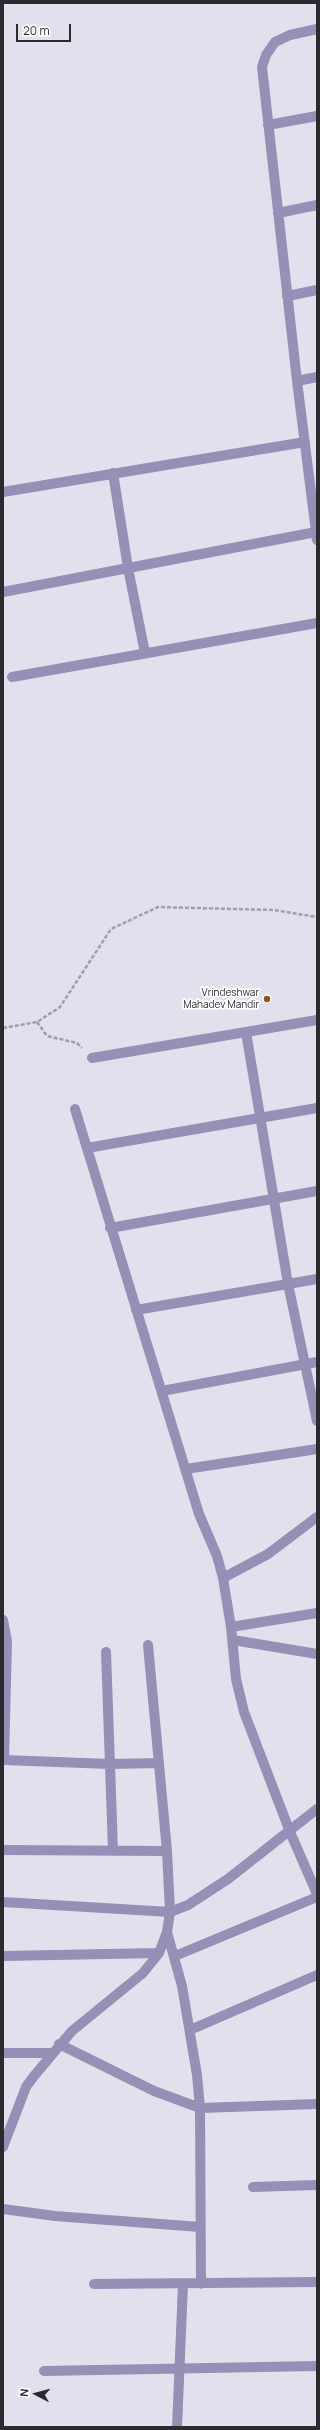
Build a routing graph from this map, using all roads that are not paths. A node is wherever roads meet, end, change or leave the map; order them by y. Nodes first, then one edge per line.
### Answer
1 (317, 29) edge
2 (317, 116) edge
3 (268, 125) junction
4 (317, 205) edge
5 (278, 213) junction
6 (317, 290) edge
7 (287, 296) junction
8 (317, 377) edge
9 (297, 381) junction
10 (305, 442) junction
11 (312, 467) edge
12 (113, 473) junction
13 (3, 492) edge
14 (316, 536) edge
15 (128, 568) junction
16 (3, 592) edge
17 (317, 623) edge
18 (145, 654) junction
19 (12, 677) dead end
20 (317, 1020) edge
21 (246, 1032) junction
22 (92, 1058) road end
23 (317, 1108) edge
24 (75, 1109) dead end
25 (261, 1118) junction
26 (86, 1148) junction
27 (317, 1191) edge
28 (273, 1199) junction
29 (110, 1228) junction
30 (317, 1279) edge
31 (288, 1284) junction
32 (136, 1310) junction
33 (317, 1362) edge
34 (305, 1364) junction
35 (162, 1391) junction
36 (317, 1420) edge
37 (317, 1450) edge
38 (186, 1470) junction
39 (317, 1517) edge
40 (223, 1578) junction
41 (317, 1613) edge
42 (3, 1620) edge
43 (231, 1627) junction
44 (233, 1640) junction
45 (148, 1645) dead end
46 (106, 1652) dead end
47 (317, 1654) edge
48 (3, 1760) edge
49 (159, 1763) junction
50 (110, 1764) junction
51 (317, 1809) edge
52 (290, 1832) junction
53 (3, 1850) edge
54 (113, 1851) junction
55 (167, 1851) junction
56 (317, 1894) edge
57 (317, 1897) edge
58 (3, 1902) edge
59 (170, 1912) junction
60 (167, 1932) junction
61 (158, 1953) junction
62 (3, 1956) edge
63 (176, 1956) junction
64 (317, 1974) edge
65 (190, 2030) junction
66 (59, 2044) junction
67 (3, 2053) edge
68 (51, 2053) junction
69 (317, 2104) edge
70 (200, 2108) junction
71 (3, 2147) edge
72 (317, 2185) edge
73 (253, 2187) dead end
74 (3, 2209) edge
75 (200, 2227) junction
76 (317, 2282) edge
77 (94, 2284) dead end
78 (201, 2284) junction
79 (183, 2285) junction
80 (317, 2366) edge
81 (178, 2369) junction
82 (44, 2371) dead end
83 (177, 2427) edge

1 - 3 street
2 - 3 street
3 - 5 street
4 - 5 street
5 - 7 street
6 - 7 street
7 - 9 street
8 - 9 street
9 - 10 street
10 - 11 street
10 - 12 street
11 - 14 street
12 - 13 street
12 - 15 street
14 - 15 street
15 - 16 street
15 - 18 street
17 - 18 street
18 - 19 street
20 - 21 street
21 - 22 street
21 - 25 street
23 - 25 street
24 - 26 street
25 - 26 street
25 - 28 street
26 - 29 street
27 - 28 street
28 - 29 street
28 - 31 street
29 - 32 street
30 - 31 street
31 - 32 street
31 - 34 street
32 - 35 street
33 - 34 street
34 - 35 street
34 - 36 street
35 - 38 street
37 - 38 street
38 - 40 street
39 - 40 street
40 - 43 street
41 - 43 street
42 - 48 street
43 - 44 street
44 - 47 street
44 - 52 street
45 - 49 street
46 - 50 street
48 - 50 street
49 - 50 street
49 - 55 street
50 - 54 street
51 - 52 street
52 - 56 street
52 - 59 street
53 - 54 street
54 - 55 street
55 - 59 street
57 - 63 street
58 - 59 street
59 - 60 street
60 - 61 street
60 - 63 street
61 - 62 street
61 - 66 street
63 - 65 street
64 - 65 street
65 - 70 street
66 - 68 street
66 - 70 street
67 - 68 street
68 - 71 street
69 - 70 street
70 - 75 street
72 - 73 street
74 - 75 street
75 - 78 street
76 - 78 street
77 - 79 street
78 - 79 street
79 - 81 street
80 - 81 street
81 - 82 street
81 - 83 street

